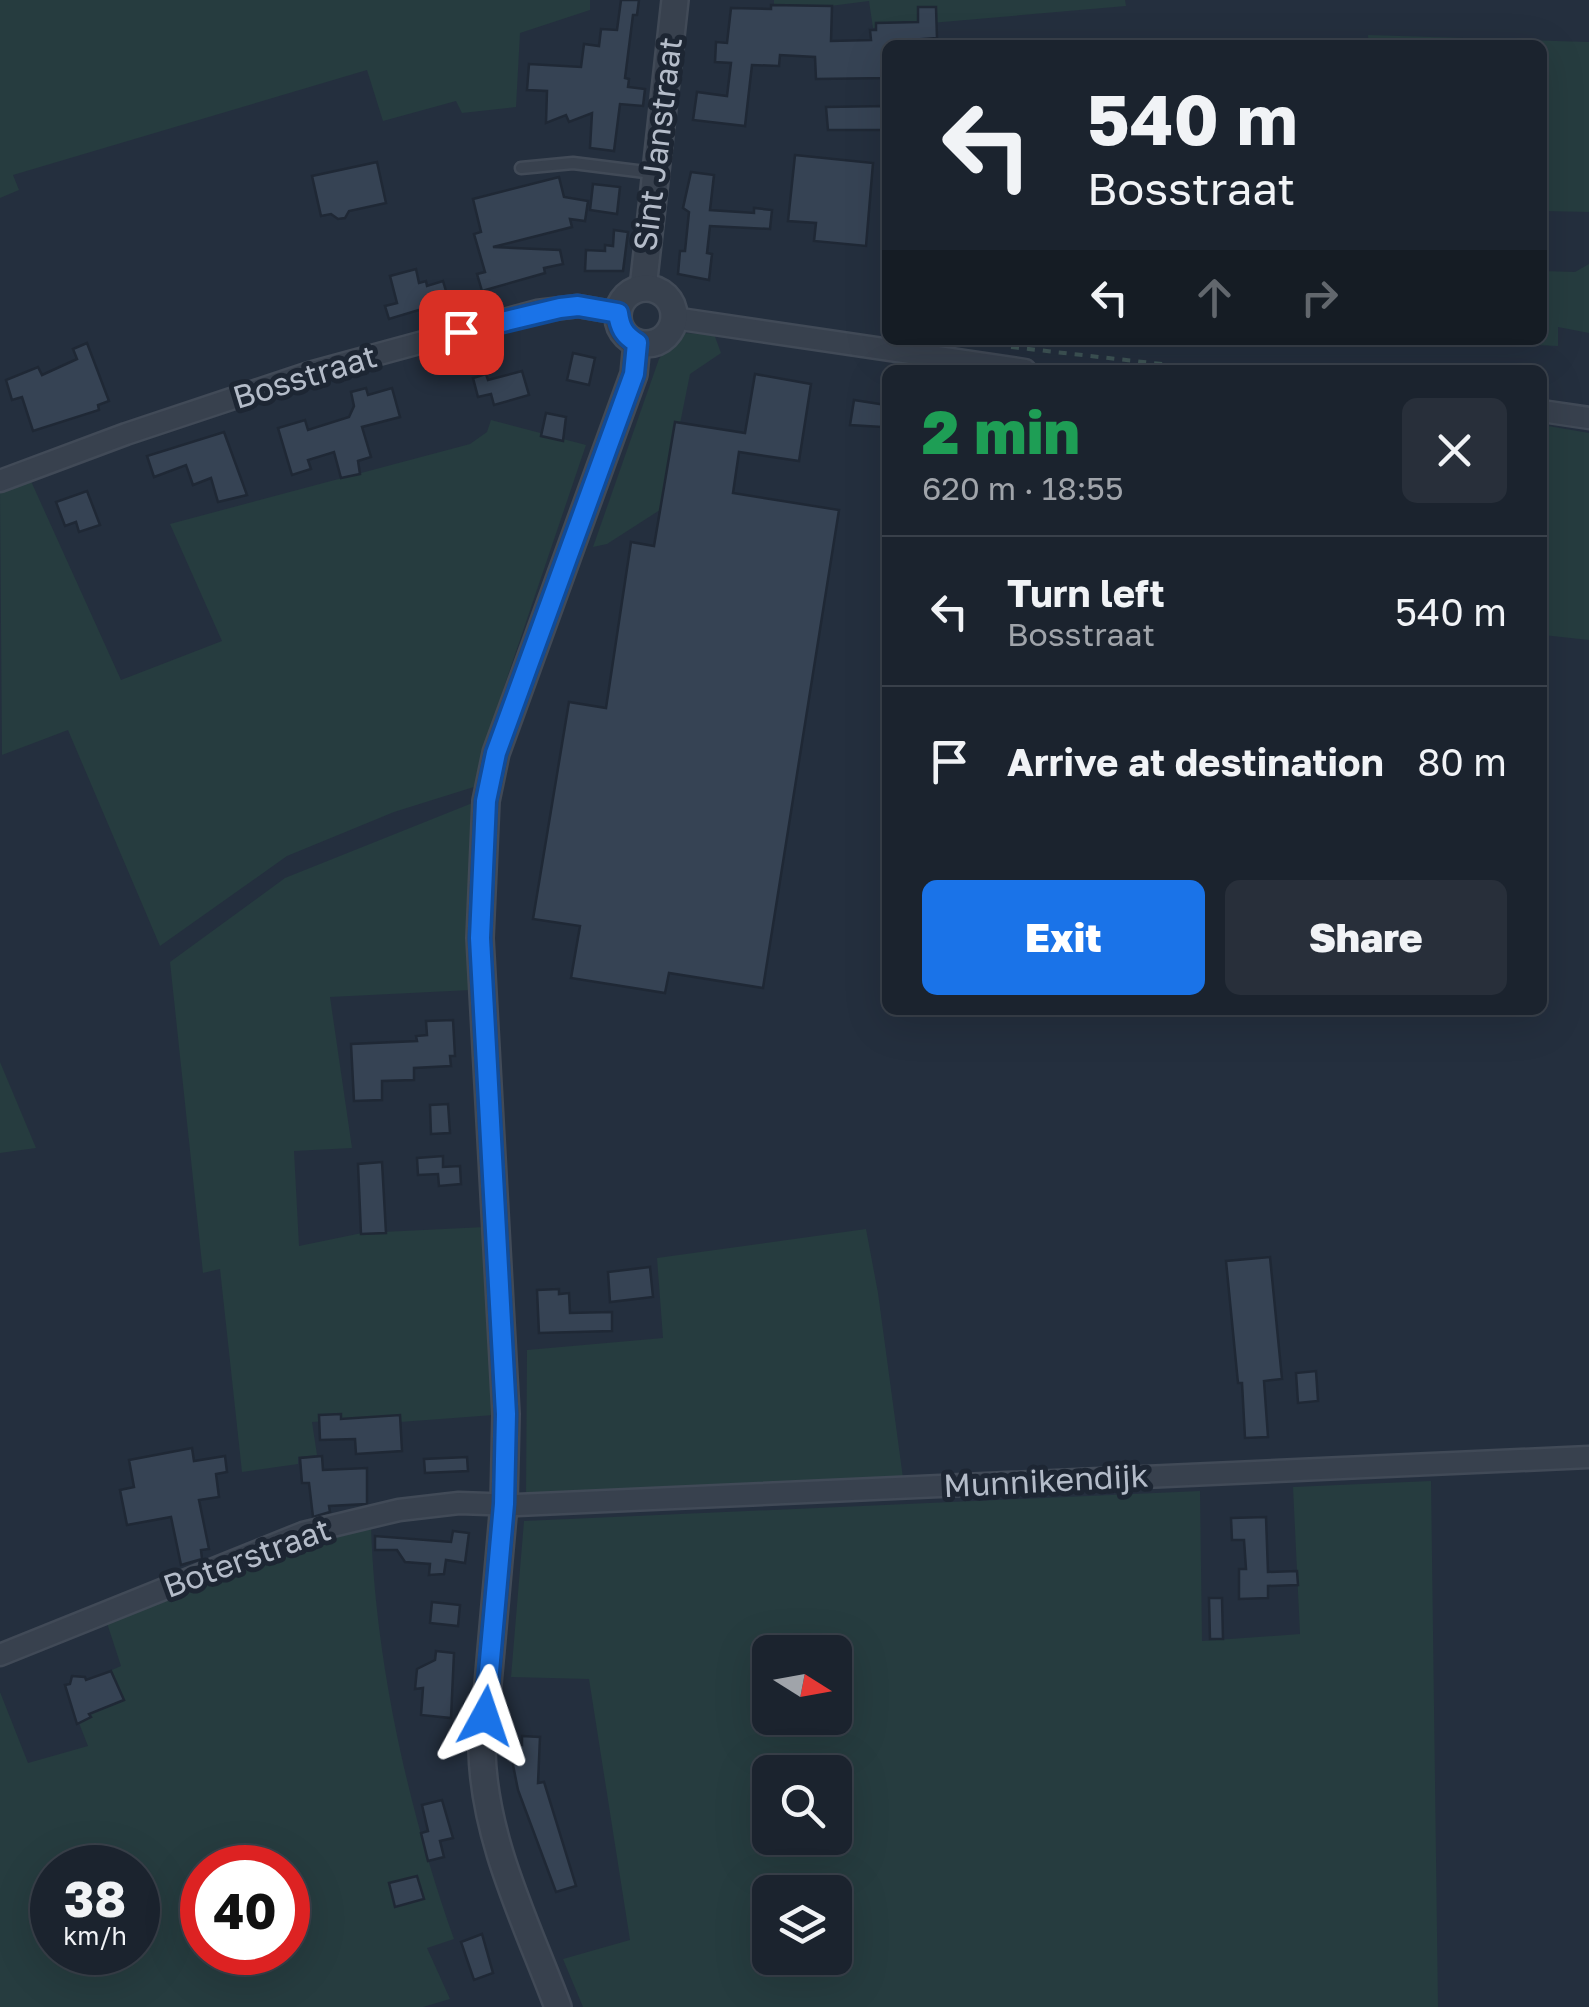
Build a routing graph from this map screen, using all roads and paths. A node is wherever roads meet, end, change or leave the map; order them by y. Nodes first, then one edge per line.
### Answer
1 (675, 0) edge
2 (521, 168) dead end
3 (654, 174) junction
4 (642, 288) junction
5 (618, 313) junction
6 (674, 318) junction
7 (637, 343) junction
8 (1003, 346) dead end
9 (990, 365) edge
10 (1170, 365) edge
11 (1547, 411) edge
12 (1589, 418) edge
13 (0, 482) edge
14 (1589, 1456) edge
15 (504, 1504) junction
16 (0, 1655) edge
17 (558, 2007) edge

1 - 3 street, Sint Janstraat
2 - 3 lane
3 - 4 street, Sint Janstraat
4 - 5 street
4 - 6 street
5 - 7 street
5 - 13 street, Bosstraat
6 - 7 street
6 - 9 street
7 - 15 street
8 - 10 path
11 - 12 street
14 - 15 street, Munnikendijk
15 - 16 street, Boterstraat
15 - 17 street

